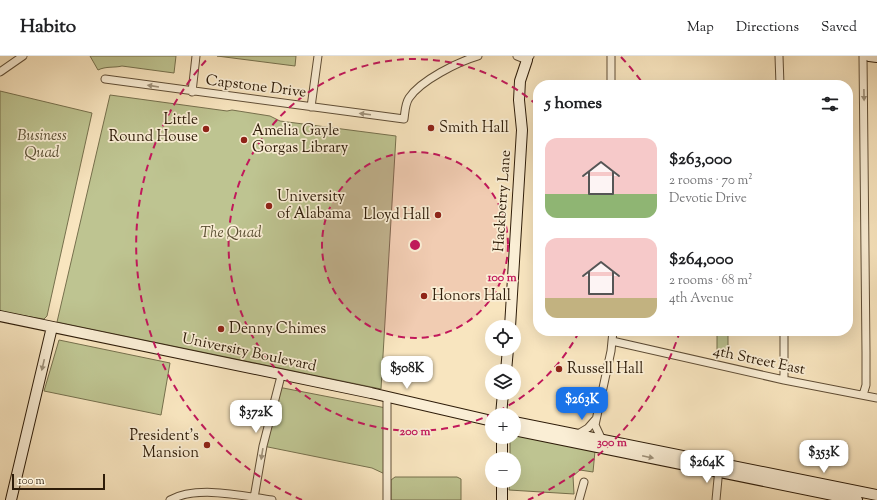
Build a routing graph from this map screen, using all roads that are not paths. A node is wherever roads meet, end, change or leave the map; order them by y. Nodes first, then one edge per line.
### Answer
1 (23, 56) edge
2 (196, 56) edge
3 (318, 56) edge
4 (478, 56) edge
5 (517, 56) edge
6 (611, 56) edge
7 (779, 56) edge
8 (863, 56) edge
9 (869, 56) edge
10 (877, 57) edge
11 (528, 58) edge
12 (0, 72) edge
13 (105, 79) dead end
14 (611, 80) edge
15 (780, 80) edge
16 (192, 92) junction
17 (311, 107) junction
18 (0, 316) edge
19 (510, 320) edge
20 (52, 327) junction
21 (612, 336) edge
22 (784, 336) edge
23 (612, 341) junction
24 (281, 376) junction
25 (784, 380) junction
26 (863, 395) junction
27 (387, 397) junction
28 (877, 398) edge
29 (596, 418) junction
30 (485, 419) edge
31 (521, 423) edge
32 (521, 431) edge
33 (578, 434) junction
34 (602, 440) junction
35 (719, 468) junction
36 (584, 482) dead end
37 (502, 488) edge
38 (877, 496) edge
39 (254, 498) junction
40 (11, 500) edge
41 (170, 500) edge
42 (272, 500) edge
43 (387, 500) edge
44 (502, 500) edge
45 (579, 500) edge
46 (716, 500) edge
47 (857, 500) edge

1 - 12 street
2 - 16 street
3 - 17 street
4 -> 17 street, Capstone Drive
5 - 11 street
6 - 14 street
7 - 15 street
8 -> 26 street
9 - 10 main road
11 - 19 main road, Hackberry Lane
16 -> 13 street, Capstone Drive
16 - 17 street, Capstone Drive
18 - 20 main road, University Boulevard
20 - 24 main road, University Boulevard
20 -> 40 main road
21 - 23 street
22 - 25 street
23 - 25 street, 4th Street East
23 - 29 street
24 - 27 main road, University Boulevard
24 -> 39 street
25 - 26 street, 4th Street East
26 - 28 street, 4th Street East
27 - 30 main road, University Boulevard
27 - 43 street
29 - 33 street
29 - 34 street
31 - 33 main road
32 -> 35 main road
33 - 34 main road
34 - 35 main road
35 - 38 main road
35 - 46 street
35 - 47 main road
36 - 45 street
37 - 44 main road
39 - 41 street
39 - 42 street

